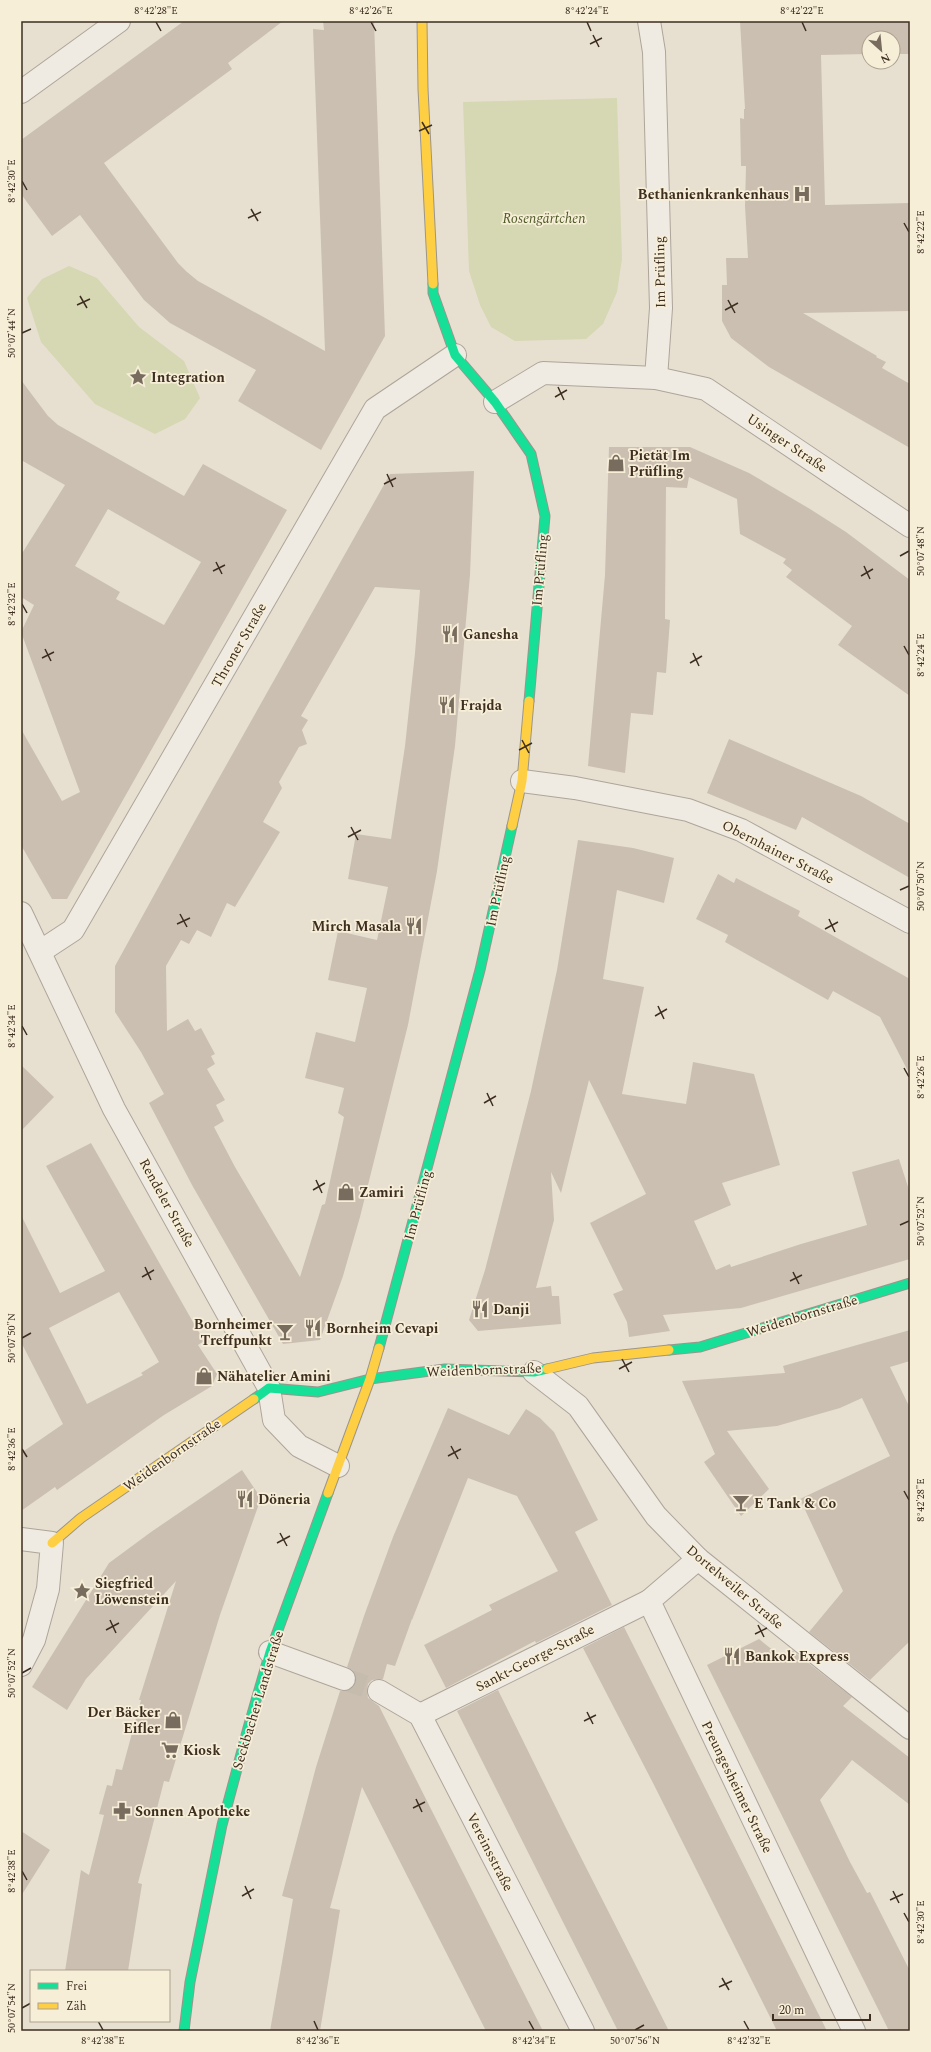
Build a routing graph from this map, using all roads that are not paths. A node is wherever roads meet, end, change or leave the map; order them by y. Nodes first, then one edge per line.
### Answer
1 (119, 21) edge
2 (422, 21) edge
3 (648, 21) edge
4 (21, 92) edge
5 (455, 355) junction
6 (656, 378) junction
7 (495, 402) junction
8 (910, 526) edge
9 (522, 781) junction
10 (21, 912) edge
11 (910, 922) edge
12 (41, 951) junction
13 (910, 1284) edge
14 (534, 1372) junction
15 (370, 1379) junction
16 (269, 1388) junction
17 (338, 1466) junction
18 (21, 1539) edge
19 (52, 1543) junction
20 (698, 1559) junction
21 (648, 1601) junction
22 (270, 1652) junction
23 (21, 1665) edge
24 (344, 1679) tunnel mouth
25 (379, 1691) tunnel mouth
26 (420, 1715) junction
27 (910, 1728) edge
28 (184, 2031) edge
29 (583, 2031) edge
30 (854, 2031) edge

1 - 4 street
2 - 5 main road, Im Prüfling
3 - 6 street, Im Prüfling
5 - 7 main road, Im Prüfling
5 - 12 street, Throner Straße
6 - 7 street
6 - 8 street, Usinger Straße
7 - 9 main road, Im Prüfling
9 - 11 street, Obernhainer Straße
9 - 15 main road, Im Prüfling
10 - 12 street, Rendeler Straße
12 - 16 street, Rendeler Straße
13 - 14 main road, Weidenbornstraße
14 - 15 main road, Weidenbornstraße
14 - 20 street, Dortelweiler Straße
15 - 16 main road, Weidenbornstraße
15 - 17 main road, Seckbacher Landstraße
16 - 17 street, Rendeler Straße
16 - 19 main road, Weidenbornstraße
17 - 22 main road, Seckbacher Landstraße
18 - 19 street
19 - 23 street
20 - 21 street
20 - 27 street, Dortelweiler Straße
21 - 26 street, Sankt-George-Straße
21 - 30 street, Preungesheimer Straße
22 - 24 street
22 - 28 main road, Seckbacher Landstraße
25 - 26 street
26 - 29 street, Vereinsstraße

